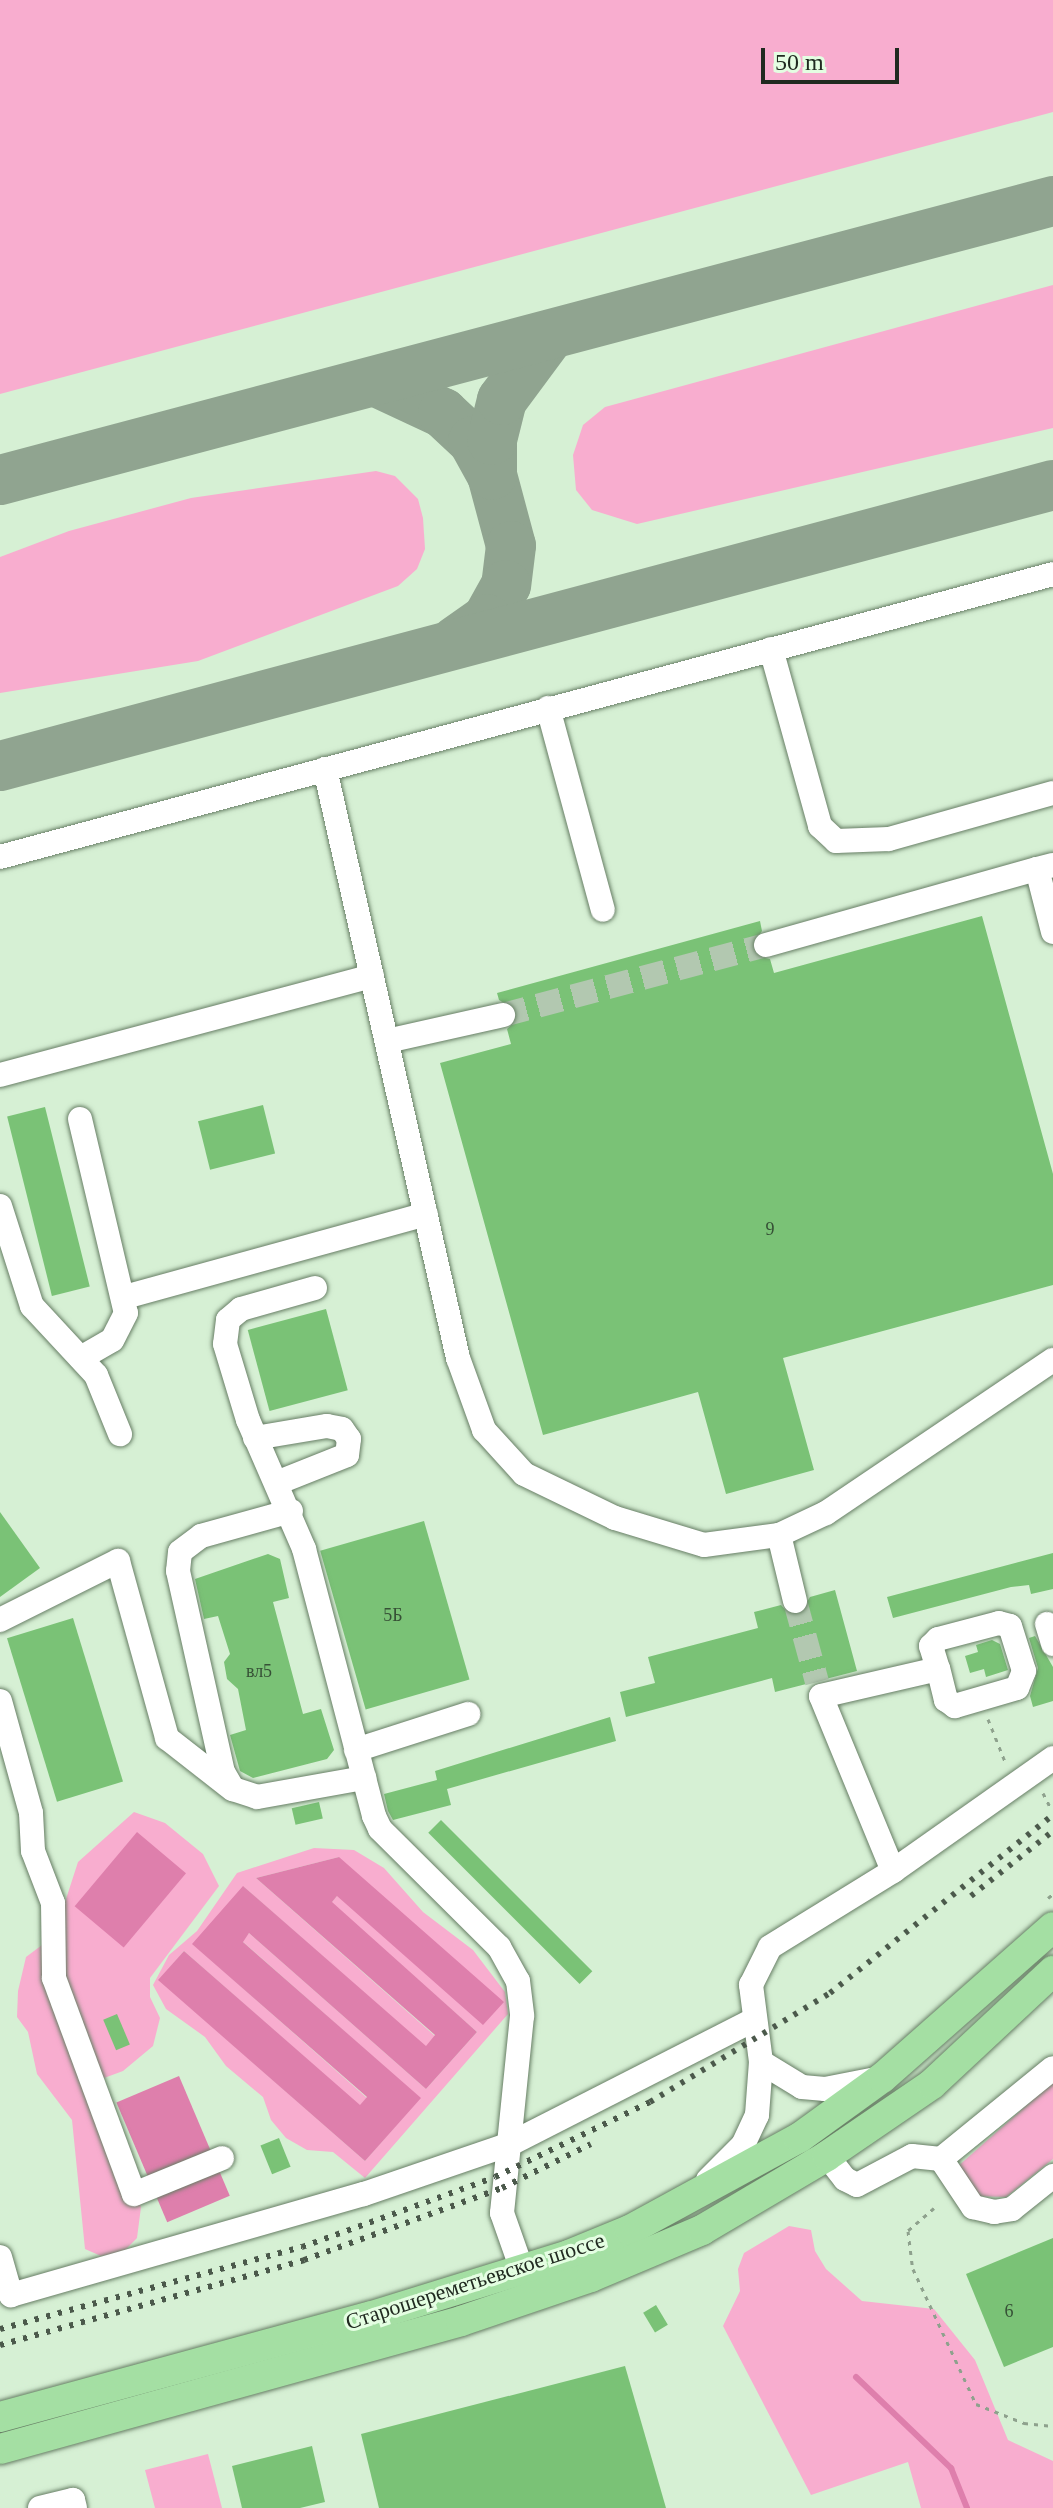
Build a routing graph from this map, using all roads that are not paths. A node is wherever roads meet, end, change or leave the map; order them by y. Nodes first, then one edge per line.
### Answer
1 (1053, 574) edge
2 (771, 649) junction
3 (548, 708) junction
4 (325, 769) junction
5 (1053, 793) edge
6 (0, 857) edge
7 (1045, 867) edge
8 (603, 910) dead end
9 (1053, 932) edge
10 (766, 945) tunnel mouth
11 (372, 976) junction
12 (503, 1015) tunnel mouth
13 (387, 1041) junction
14 (0, 1075) edge
15 (80, 1119) dead end
16 (0, 1206) edge
17 (426, 1214) junction
18 (315, 1288) dead end
19 (125, 1297) junction
20 (81, 1358) junction
21 (1053, 1360) edge
22 (120, 1434) dead end
23 (255, 1438) junction
24 (279, 1482) junction
25 (291, 1511) junction
26 (779, 1535) junction
27 (795, 1601) tunnel mouth
28 (0, 1620) edge
29 (938, 1669) junction
30 (0, 1701) edge
31 (468, 1714) dead end
32 (356, 1750) junction
33 (1053, 1758) edge
34 (364, 1778) junction
35 (233, 1789) junction
36 (893, 1871) junction
37 (1053, 1927) edge
38 (1053, 1971) edge
39 (753, 2020) junction
40 (761, 2062) junction
41 (1053, 2068) edge
42 (882, 2078) junction
43 (510, 2144) junction
44 (827, 2156) junction
45 (222, 2158) dead end
46 (941, 2159) junction
47 (1053, 2176) edge
48 (686, 2201) junction
49 (0, 2257) edge
50 (521, 2267) junction
51 (6, 2292) edge
52 (0, 2417) edge
53 (0, 2449) edge
54 (40, 2508) edge
55 (75, 2508) edge

1 - 2 lane
2 - 3 lane
2 - 5 lane
3 - 4 lane
3 - 8 lane
4 - 6 lane
4 - 11 lane
7 - 9 lane
7 - 10 lane
11 - 13 lane
11 - 14 lane
12 - 13 lane
13 - 17 lane
15 - 19 lane
16 - 20 lane
17 - 19 lane
17 - 26 lane
18 - 23 lane
19 - 20 lane
20 - 22 lane
21 - 26 lane
23 - 24 lane
23 - 24 lane
24 - 25 lane
25 - 32 lane
25 - 35 lane
26 - 27 lane
28 - 35 lane
29 - 29 lane
29 - 36 lane
30 - 45 lane
31 - 32 lane
32 - 34 lane
33 - 36 lane
34 - 35 lane
34 - 43 lane
36 - 39 lane
37 - 42 main road, Старошереметьевское шоссе
38 - 44 main road, Старошереметьевское шоссе
39 - 40 lane
39 - 43 lane
40 - 42 lane
40 - 48 lane
41 - 46 lane
42 - 48 main road, Старошереметьевское шоссе
43 - 50 lane
43 - 51 lane
44 - 46 lane
44 - 53 main road, Старошереметьевское шоссе
46 - 47 lane
48 - 50 main road, Старошереметьевское шоссе
49 - 51 lane
50 - 52 main road, Старошереметьевское шоссе
54 - 55 lane

